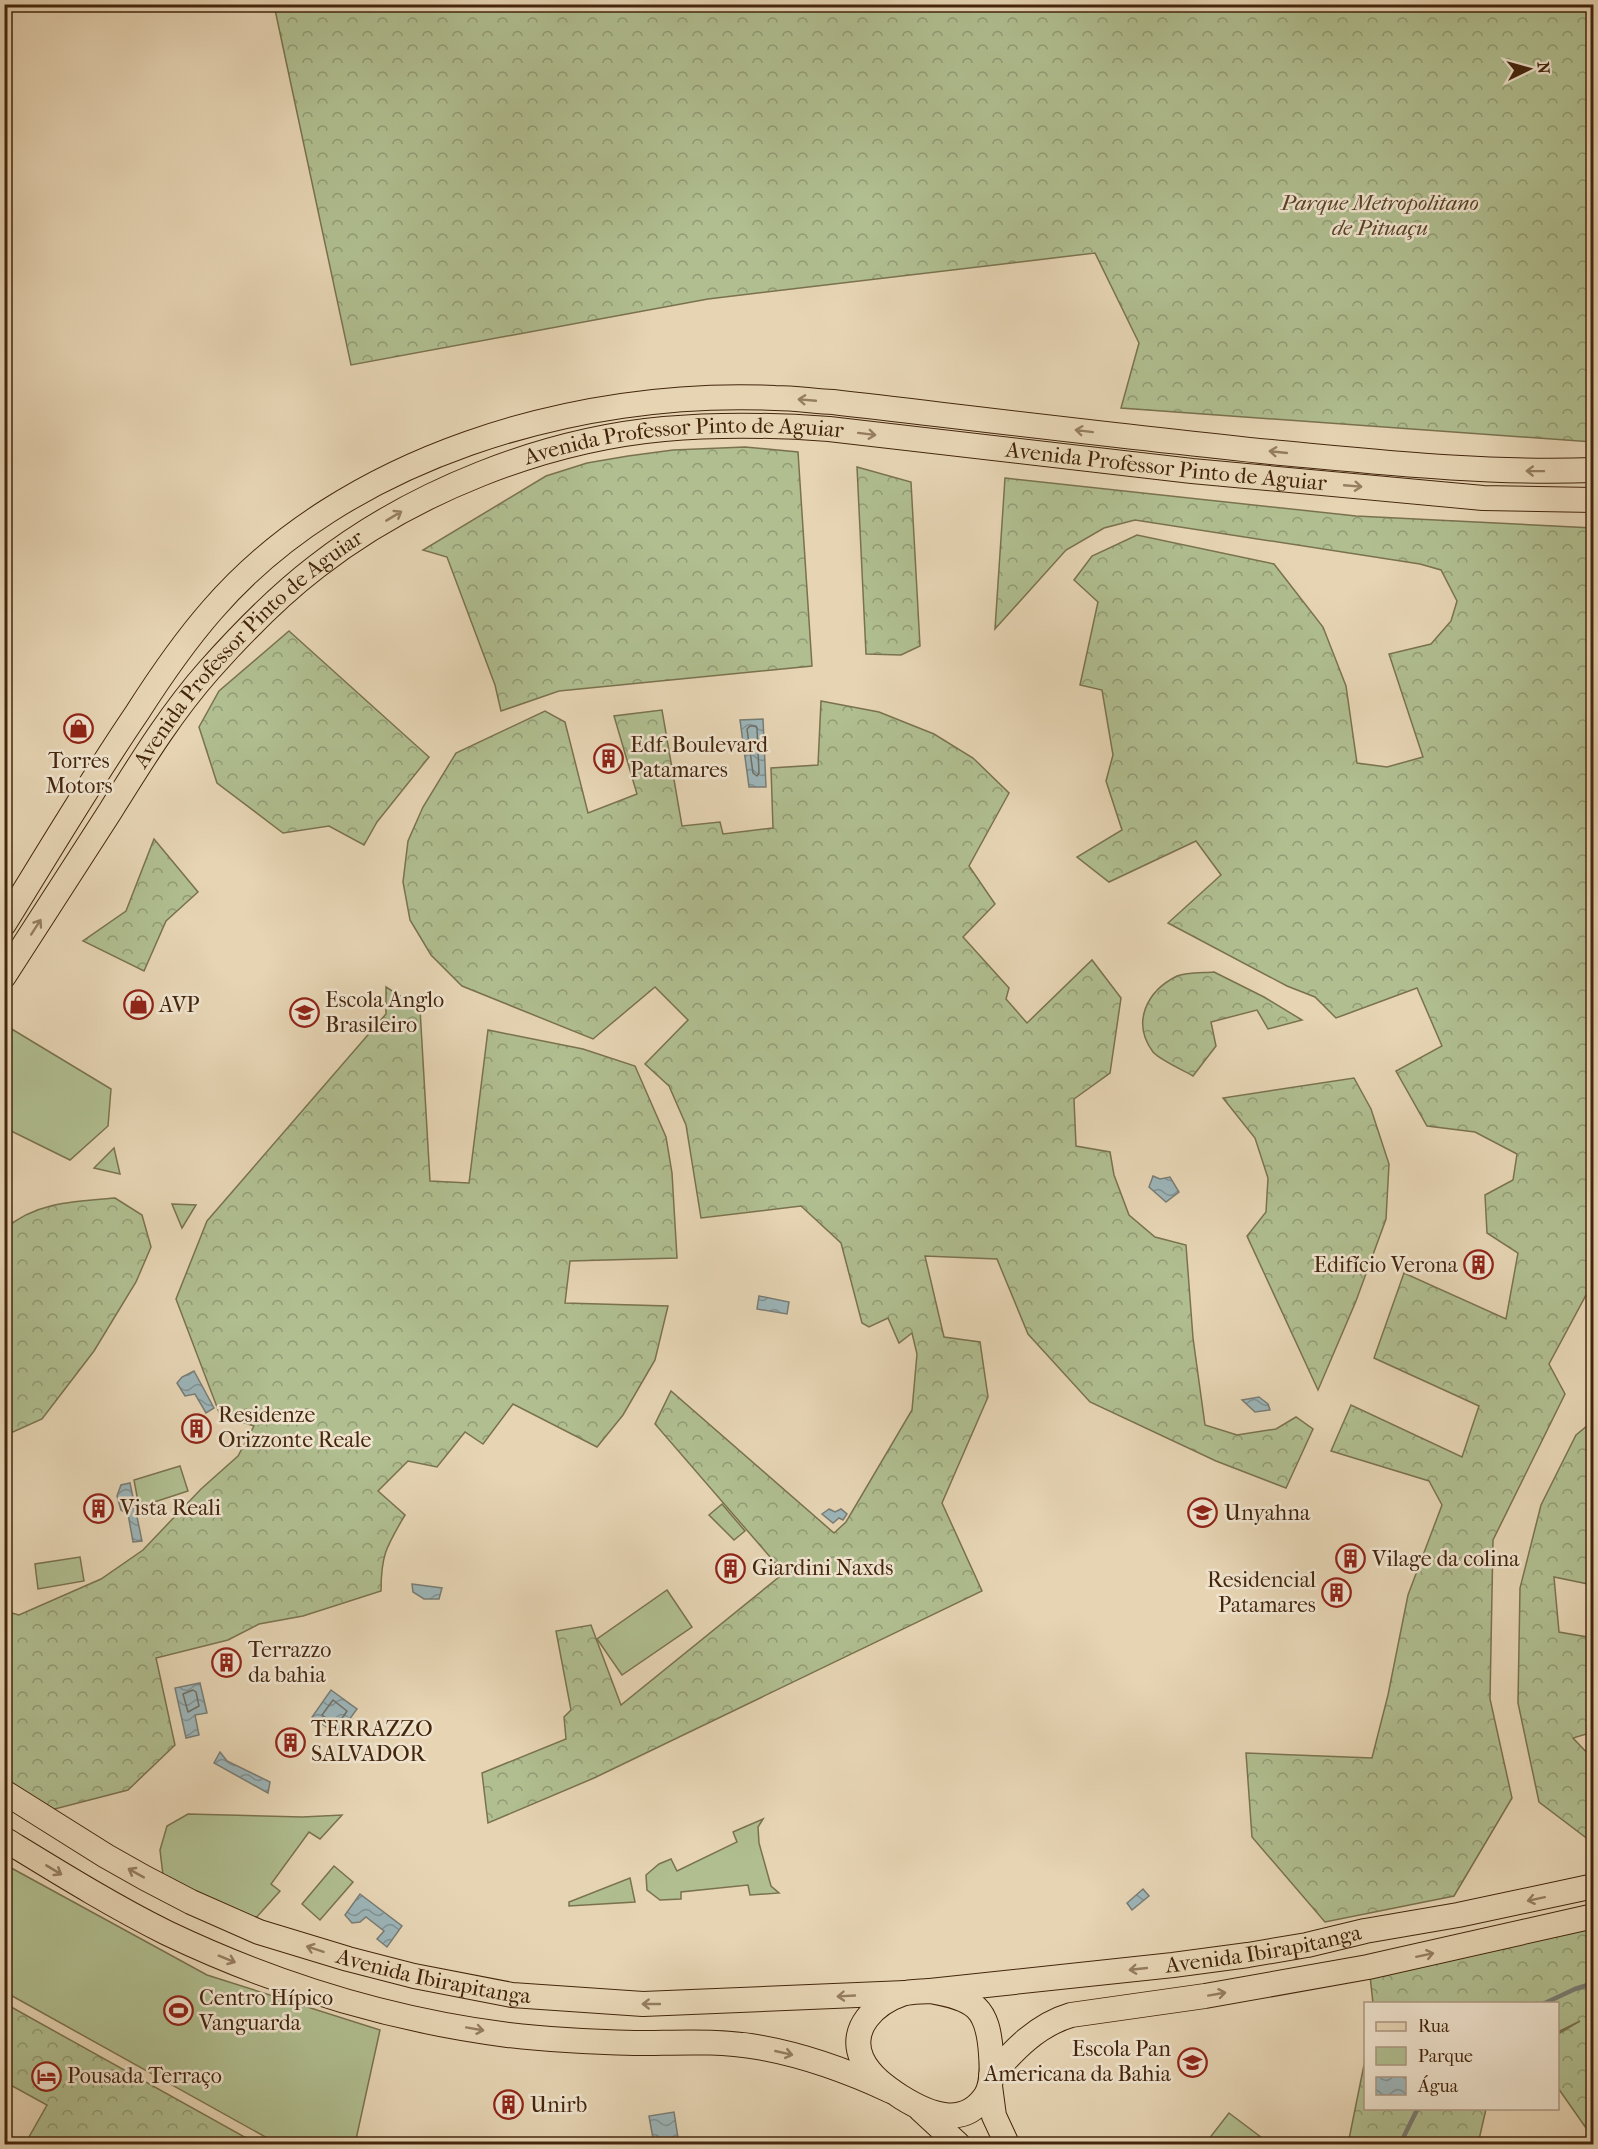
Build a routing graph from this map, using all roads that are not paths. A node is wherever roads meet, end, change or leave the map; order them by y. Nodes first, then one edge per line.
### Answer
1 (1593, 470) edge
2 (1593, 500) edge
3 (4, 924) edge
4 (4, 976) edge
5 (4, 1792) edge
6 (4, 1839) edge
7 (1593, 1886) edge
8 (1593, 1916) edge
9 (286, 1940) junction
10 (274, 1977) junction
11 (438, 1981) junction
12 (930, 1991) junction
13 (905, 1993) junction
14 (429, 2021) junction
15 (990, 2081) junction
16 (891, 2091) junction
17 (920, 2108) junction
18 (958, 2145) edge
19 (1006, 2145) edge

1 -> 3 main road, Avenida Professor Pinto de Aguiar
4 -> 2 main road, Avenida Professor Pinto de Aguiar
9 -> 5 main road, Avenida Ibirapitanga
6 -> 10 main road, Avenida Ibirapitanga
7 -> 12 main road, Avenida Ibirapitanga
15 -> 8 main road, Avenida Ibirapitanga
9 - 10 main road
11 -> 9 main road, Avenida Ibirapitanga
10 - 14 main road, Avenida Ibirapitanga
13 -> 11 main road, Avenida Ibirapitanga
11 - 14 main road
12 - 13 main road
12 - 15 main road
13 - 16 main road
14 -> 16 main road, Avenida Ibirapitanga
15 - 17 main road
15 - 19 main road
16 - 17 main road
17 - 18 main road

